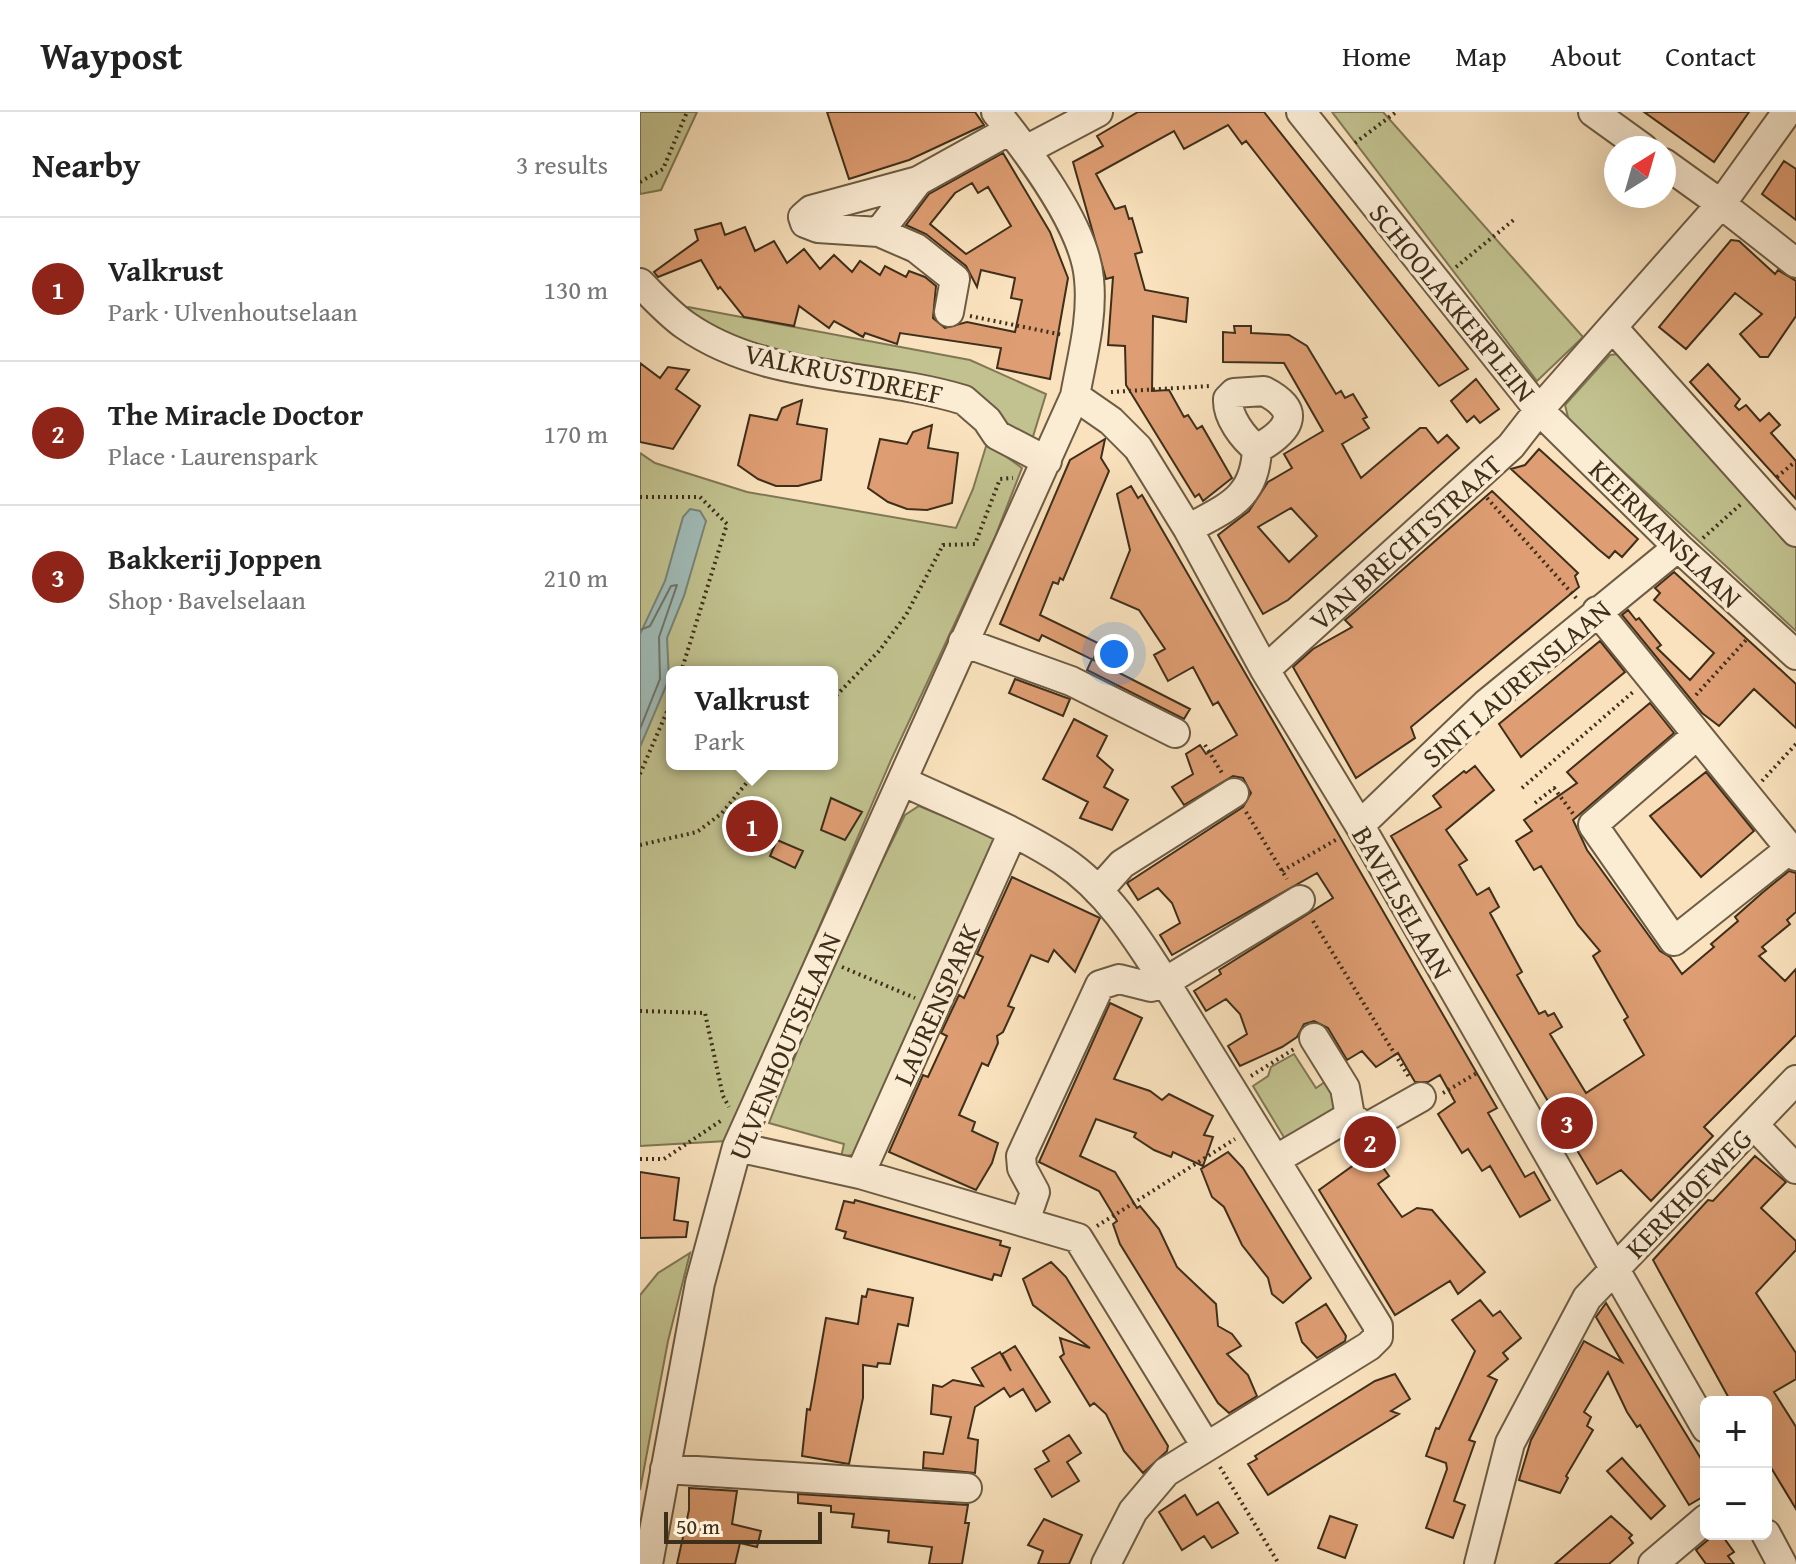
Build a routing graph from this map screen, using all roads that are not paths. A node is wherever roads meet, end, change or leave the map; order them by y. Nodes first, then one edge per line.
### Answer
1 (1098, 112) edge
2 (1301, 112) edge
3 (1593, 112) edge
4 (1787, 126) edge
5 (1011, 130) edge
6 (1626, 136) edge
7 (1676, 172) edge
8 (918, 181) junction
9 (1721, 204) junction
10 (879, 232) junction
11 (1796, 263) edge
12 (640, 283) edge
13 (949, 312) road end
14 (1613, 328) junction
15 (1075, 396) junction
16 (1539, 410) junction
17 (1257, 449) junction
18 (1044, 468) junction
19 (1188, 529) junction
20 (1796, 532) edge
21 (1682, 551) junction
22 (1594, 613) junction
23 (963, 642) junction
24 (1796, 655) edge
25 (1265, 670) junction
26 (1688, 725) junction
27 (1175, 733) dead end
28 (902, 781) junction
29 (1234, 793) road end
30 (1360, 825) junction
31 (1012, 834) junction
32 (1793, 852) edge
33 (1098, 891) junction
34 (1300, 900) road end
35 (1165, 982) junction
36 (1314, 1038) road end
37 (1796, 1080) edge
38 (1421, 1097) road end
39 (1350, 1116) junction
40 (1754, 1125) junction
41 (737, 1147) junction
42 (1275, 1160) junction
43 (1796, 1169) edge
44 (860, 1174) junction
45 (1025, 1221) junction
46 (1613, 1271) junction
47 (1700, 1418) edge
48 (1206, 1446) junction
49 (665, 1469) junction
50 (967, 1488) dead end
51 (1700, 1524) edge
52 (1769, 1540) edge
53 (1116, 1559) edge
54 (648, 1564) edge
55 (1479, 1564) edge
56 (1653, 1564) edge
57 (1782, 1564) edge

1 - 5 street
2 - 16 street, SCHOOLAKKERPLEIN
3 - 6 street
4 - 9 street, SCHOOLAKKERPLEIN
5 - 8 street
5 - 15 street, ULVENHOUTSELAAN
7 - 9 street
8 - 10 street
8 - 10 street
9 - 11 street
9 - 14 street, SCHOOLAKKERPLEIN
10 - 13 street
12 - 18 street, VALKRUSTDREEF
14 - 16 street, SCHOOLAKKERPLEIN
14 - 20 street
15 - 18 street, ULVENHOUTSELAAN
15 - 19 street, BAVELSELAAN
16 - 21 street, KEERMANSLAAN
16 - 25 street, VAN BRECHTSTRAAT
17 - 17 street
17 - 19 street
18 - 23 street, ULVENHOUTSELAAN
19 - 25 street, BAVELSELAAN
21 - 22 street, SINT LAURENSLAAN
21 - 24 street, KEERMANSLAAN
22 - 26 street
22 - 30 street, SINT LAURENSLAAN
23 - 27 street
23 - 28 street, ULVENHOUTSELAAN
25 - 30 street, BAVELSELAAN
26 - 32 street
26 - 32 street
28 - 31 street
28 - 41 street, ULVENHOUTSELAAN
29 - 33 street
30 - 46 street, BAVELSELAAN
31 - 33 street
31 - 44 street, LAURENSPARK
33 - 35 street
34 - 35 street
35 - 42 street
35 - 45 street
36 - 39 street
37 - 40 street, KERKHOFWEG
38 - 39 street
39 - 42 street
40 - 43 street
40 - 46 street, KERKHOFWEG
41 - 44 street
41 - 49 street, ULVENHOUTSELAAN
42 - 48 street
44 - 45 street
45 - 48 street
46 - 47 street, BAVELSELAAN
46 - 55 street, KERKHOFWEG
48 - 53 street
49 - 50 street
49 - 54 street, ULVENHOUTSELAAN
51 - 56 street
52 - 57 street

